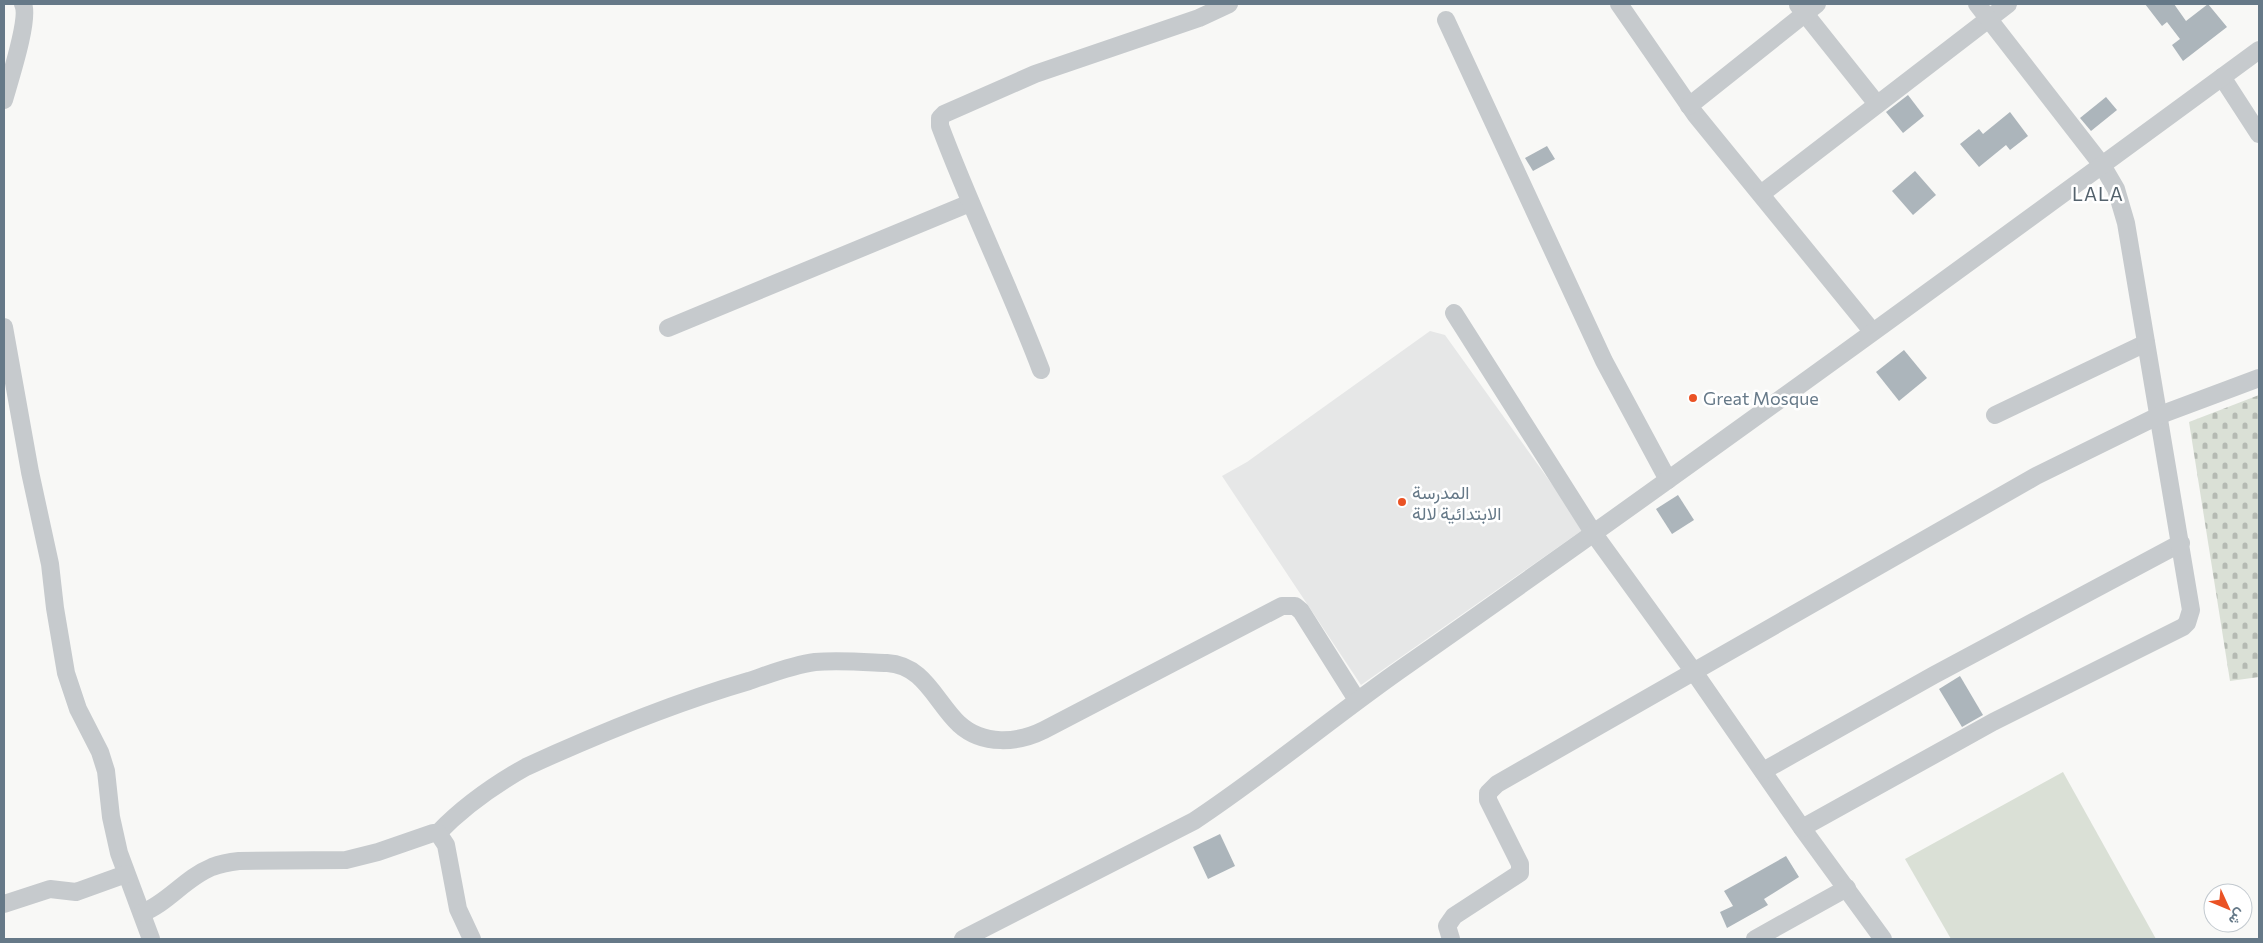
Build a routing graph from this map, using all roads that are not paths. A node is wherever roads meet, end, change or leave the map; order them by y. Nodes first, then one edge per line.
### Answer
1 (23, 4) edge
2 (1229, 4) edge
3 (1619, 4) edge
4 (1977, 4) edge
5 (2008, 4) edge
6 (1806, 7) edge
7 (1988, 18) junction
8 (1446, 20) dead end
9 (2259, 50) edge
10 (2222, 77) junction
11 (4, 100) edge
12 (1877, 104) junction
13 (1689, 106) junction
14 (2259, 134) edge
15 (2102, 165) junction
16 (1761, 194) junction
17 (970, 203) junction
18 (1454, 313) dead end
19 (4, 327) edge
20 (668, 328) dead end
21 (1872, 331) junction
22 (2146, 343) junction
23 (1041, 370) dead end
24 (2259, 378) edge
25 (1995, 415) dead end
26 (2160, 415) junction
27 (1668, 480) junction
28 (1594, 534) junction
29 (2180, 543) junction
30 (1694, 672) junction
31 (1356, 700) junction
32 (1763, 771) junction
33 (1802, 828) junction
34 (438, 833) junction
35 (126, 874) junction
36 (1847, 888) junction
37 (4, 904) edge
38 (142, 913) junction
39 (151, 939) edge
40 (472, 939) edge
41 (963, 939) edge
42 (1451, 939) edge
43 (1755, 939) edge
44 (1883, 939) edge

1 - 11 street
2 - 17 street
3 - 13 street
4 - 7 street
5 - 7 street
6 - 12 street
6 - 13 street
7 - 12 street
7 - 15 street
8 - 27 street
9 - 10 street
10 - 14 street
10 - 15 street
12 - 16 street
13 - 16 street
15 - 21 street
15 - 22 street
16 - 21 street
17 - 20 street
17 - 23 street
18 - 28 street
19 - 35 street
21 - 27 street
22 - 25 street
22 - 26 street
24 - 26 street
26 - 29 street
26 - 30 street
27 - 28 street
28 - 30 street
28 - 31 street
29 - 32 street
29 - 33 street
30 - 32 street
30 - 42 street
31 - 34 street
31 - 41 street
32 - 33 street
33 - 36 street
34 - 38 street
34 - 40 street
35 - 37 street
35 - 38 street
36 - 43 street
36 - 44 street
38 - 39 street

